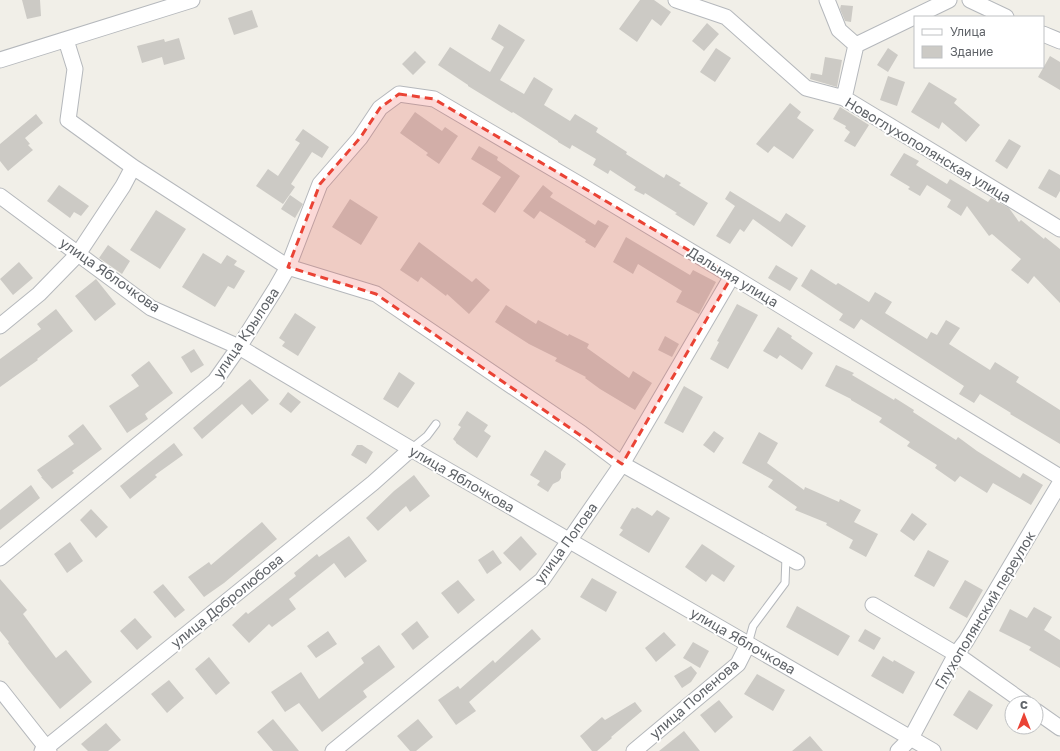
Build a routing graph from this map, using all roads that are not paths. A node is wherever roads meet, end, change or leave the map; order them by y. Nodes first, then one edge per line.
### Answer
1 (676, 0) edge
2 (827, 0) edge
3 (949, 0) edge
4 (970, 0) edge
5 (188, 1) edge
6 (916, 16) edge
7 (1004, 16) edge
8 (914, 17) edge
9 (1044, 34) edge
10 (66, 40) junction
11 (1060, 41) edge
12 (856, 45) junction
13 (0, 60) edge
14 (400, 94) joint
15 (844, 98) junction
16 (133, 167) junction
17 (0, 196) edge
18 (1060, 229) edge
19 (78, 254) junction
20 (288, 267) junction
21 (732, 276) junction
22 (0, 326) edge
23 (239, 347) junction
24 (436, 424) dead end
25 (411, 450) junction
26 (622, 464) junction
27 (1060, 477) edge
28 (1060, 484) edge
29 (570, 542) junction
30 (0, 558) edge
31 (792, 560) joint
32 (873, 605) dead end
33 (748, 644) junction
34 (956, 654) junction
35 (0, 689) edge
36 (1014, 695) edge
37 (1044, 717) edge
38 (1060, 728) edge
39 (911, 738) junction
40 (46, 750) edge
41 (333, 751) edge
42 (634, 751) edge
43 (898, 751) edge
44 (933, 751) edge

1 - 15 street, Новоглухополянская улица
2 - 12 street
3 - 6 street
4 - 7 street
5 - 10 street
8 - 12 street
9 - 11 street
10 - 13 street
10 - 16 street
12 - 15 street
14 - 20 street, улица Крылова
14 - 21 street, Дальняя улица
15 - 18 street, Новоглухополянская улица
16 - 19 street
16 - 20 street
17 - 19 street, улица Яблочкова
19 - 22 street
19 - 23 street, улица Яблочкова
20 - 23 street, улица Крылова
20 - 26 street
21 - 26 street, улица Попова
21 - 27 street, Дальняя улица
23 - 25 street, улица Яблочкова
23 - 30 street, улица Крылова
24 - 25 lane
25 - 29 street, улица Яблочкова
25 - 40 street, улица Добролюбова
26 - 29 street, улица Попова
26 - 31 street
28 - 34 street, Глухополянский переулок
29 - 33 street, улица Яблочкова
29 - 41 street, улица Попова
31 - 33 lane
32 - 34 street
33 - 39 street, улица Яблочкова
33 - 42 street, улица Поленова
34 - 36 street
34 - 39 street, Глухополянский переулок
35 - 40 street
37 - 38 street
39 - 43 street, Глухополянский переулок
39 - 44 street, улица Яблочкова

